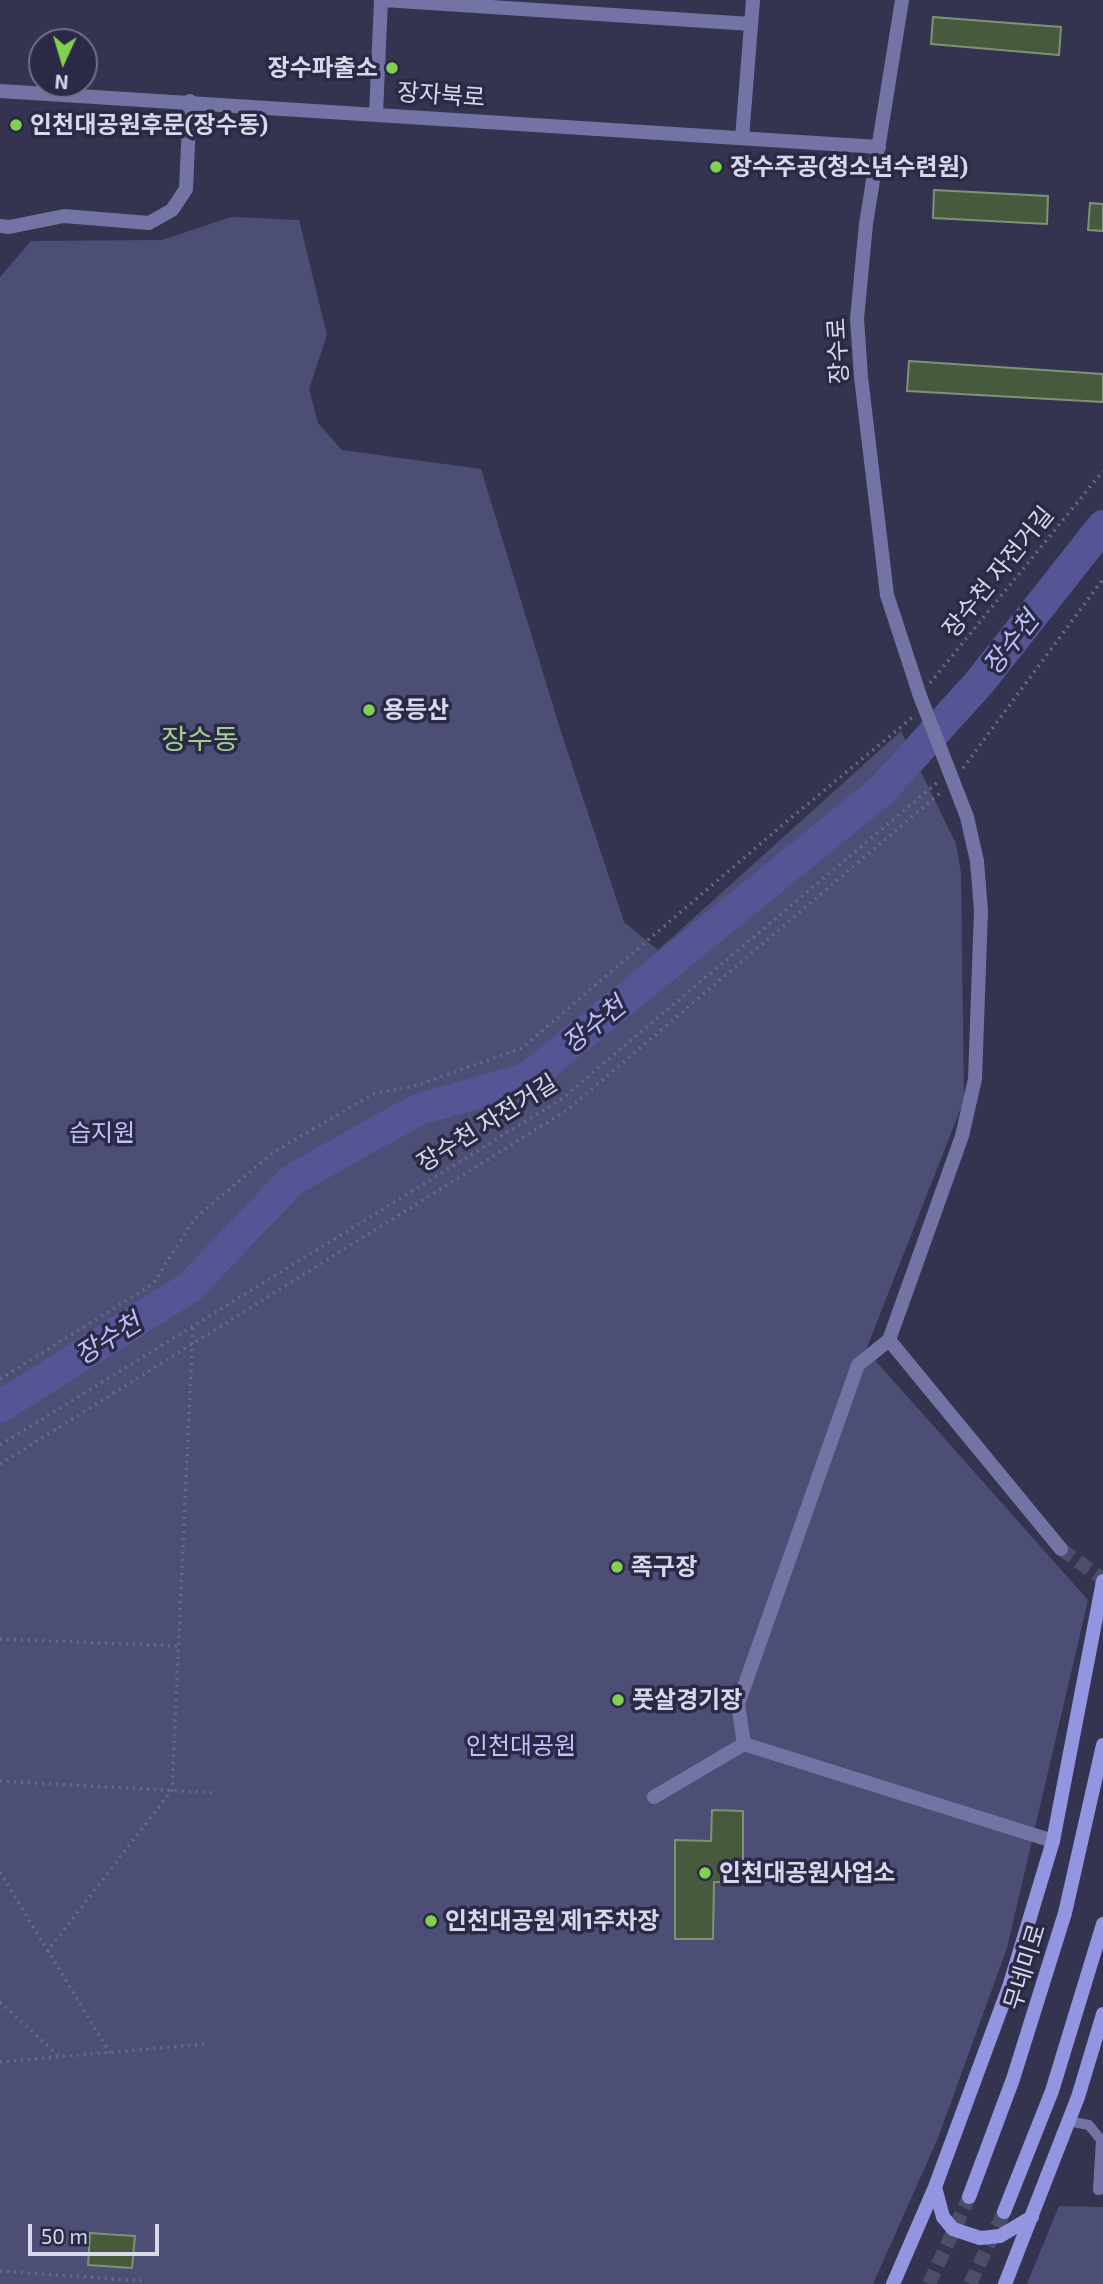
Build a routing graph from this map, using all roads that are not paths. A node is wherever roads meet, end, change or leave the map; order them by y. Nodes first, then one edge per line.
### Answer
1 (383, 0) edge
2 (753, 0) edge
3 (902, 0) edge
4 (505, 4) edge
5 (751, 24) junction
6 (0, 90) edge
7 (190, 102) junction
8 (376, 114) junction
9 (742, 138) junction
10 (879, 147) junction
11 (0, 226) edge
12 (889, 1340) junction
13 (1061, 1549) tunnel mouth
14 (1103, 1581) edge
15 (744, 1744) junction
16 (1103, 1745) edge
17 (654, 1797) dead end
18 (1053, 1841) junction
19 (1103, 1924) edge
20 (1103, 2014) edge
21 (1068, 2121) junction
22 (935, 2187) junction
23 (1103, 2189) edge
24 (969, 2197) tunnel mouth
25 (1004, 2212) tunnel mouth
26 (1032, 2217) junction
27 (893, 2283) edge
28 (1005, 2284) edge

1 - 4 street
1 - 8 street
2 - 5 street
3 - 10 street, 장수로
4 - 5 street
5 - 9 street
6 - 7 street, 장자북로
7 - 8 street, 장자북로
7 - 11 street
8 - 9 street, 장자북로
9 - 10 street, 장자북로
10 - 12 street, 장수로
12 - 13 street
12 - 15 street
14 - 18 main road
15 - 17 street
15 - 18 street
16 - 24 main road, 무네미로
18 - 22 main road
19 - 25 main road
20 - 21 main road
21 - 23 lane
21 - 26 main road
22 - 26 main road
22 - 27 main road
26 - 28 main road

